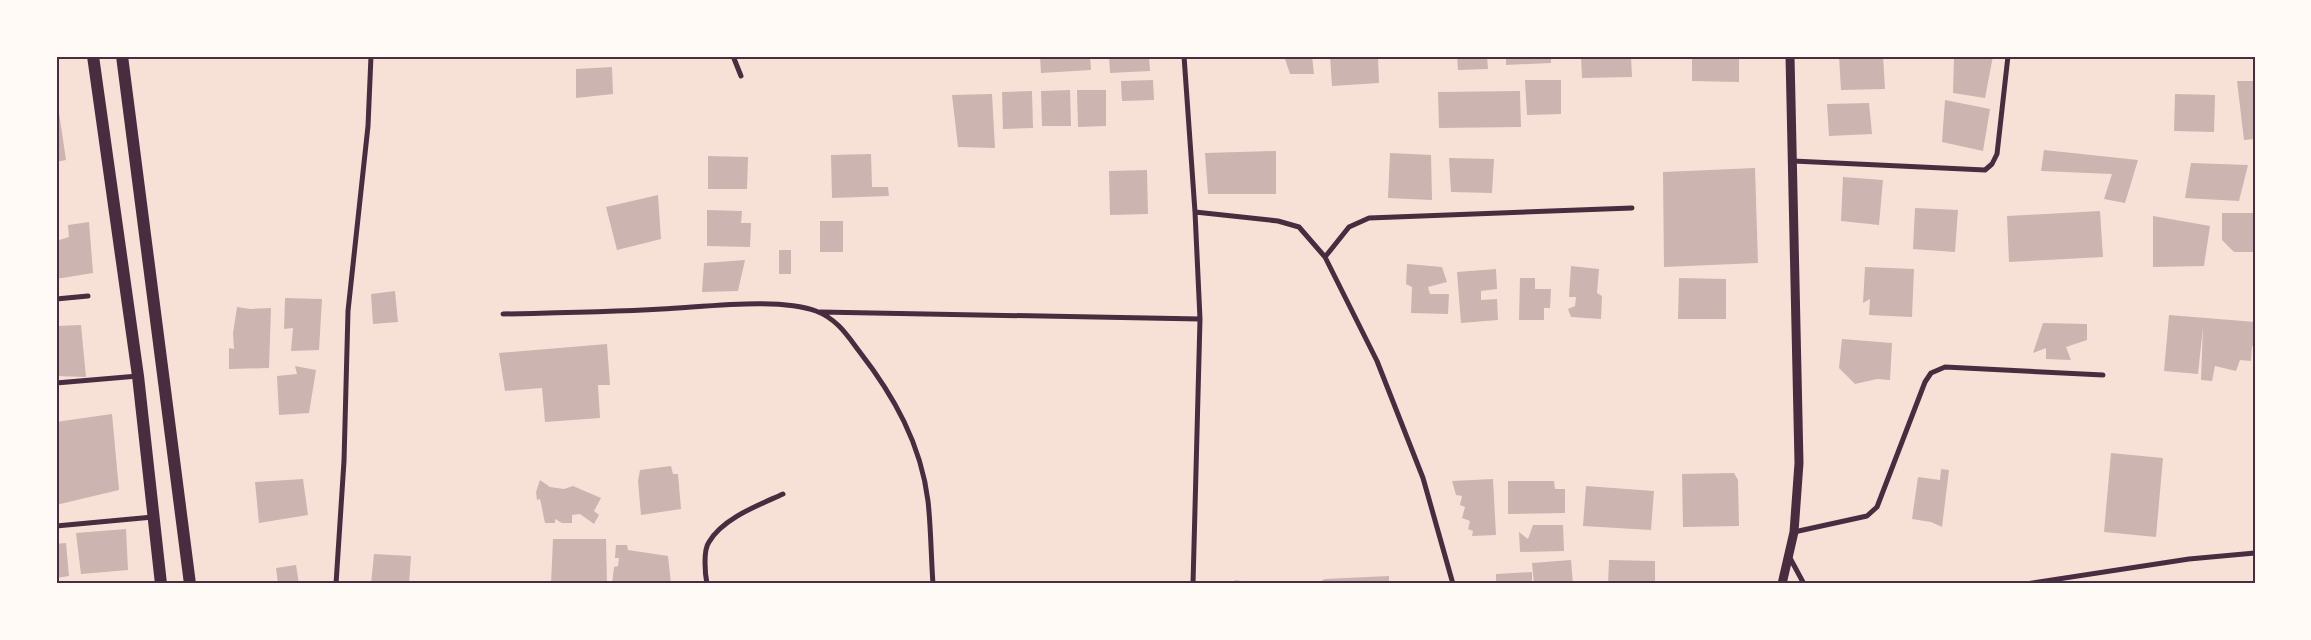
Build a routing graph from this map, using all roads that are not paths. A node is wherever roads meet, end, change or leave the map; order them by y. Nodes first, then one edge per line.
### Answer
1 (93, 56) edge
2 (122, 56) edge
3 (371, 56) edge
4 (733, 56) edge
5 (1184, 56) edge
6 (1790, 56) edge
7 (2008, 56) edge
8 (741, 76) dead end
9 (1793, 161) junction
10 (1632, 208) dead end
11 (1195, 212) junction
12 (1325, 257) junction
13 (88, 296) dead end
14 (56, 299) edge
15 (817, 312) junction
16 (503, 314) dead end
17 (1200, 319) junction
18 (2103, 375) dead end
19 (138, 376) junction
20 (56, 383) edge
21 (783, 494) dead end
22 (154, 517) junction
23 (56, 526) edge
24 (1794, 532) junction
25 (2255, 553) edge
26 (1788, 555) junction
27 (161, 584) edge
28 (190, 584) edge
29 (336, 584) edge
30 (708, 584) edge
31 (933, 584) edge
32 (1193, 584) edge
33 (1453, 584) edge
34 (1782, 584) edge
35 (1804, 584) edge
36 (2026, 584) edge

1 - 19 main road
2 - 28 main road
3 - 29 street
4 - 8 street
5 - 11 street
6 - 9 street
7 - 9 street
9 - 24 street
10 - 12 street
11 - 12 street
11 - 17 street
12 - 33 street
13 - 14 street
15 - 16 street
15 - 17 street
15 - 31 street
17 - 32 street
18 - 24 street
19 - 20 street
19 - 22 main road
21 - 30 street
22 - 23 street
22 - 27 main road
24 - 26 street
25 - 36 street
26 - 34 street
26 - 35 street

